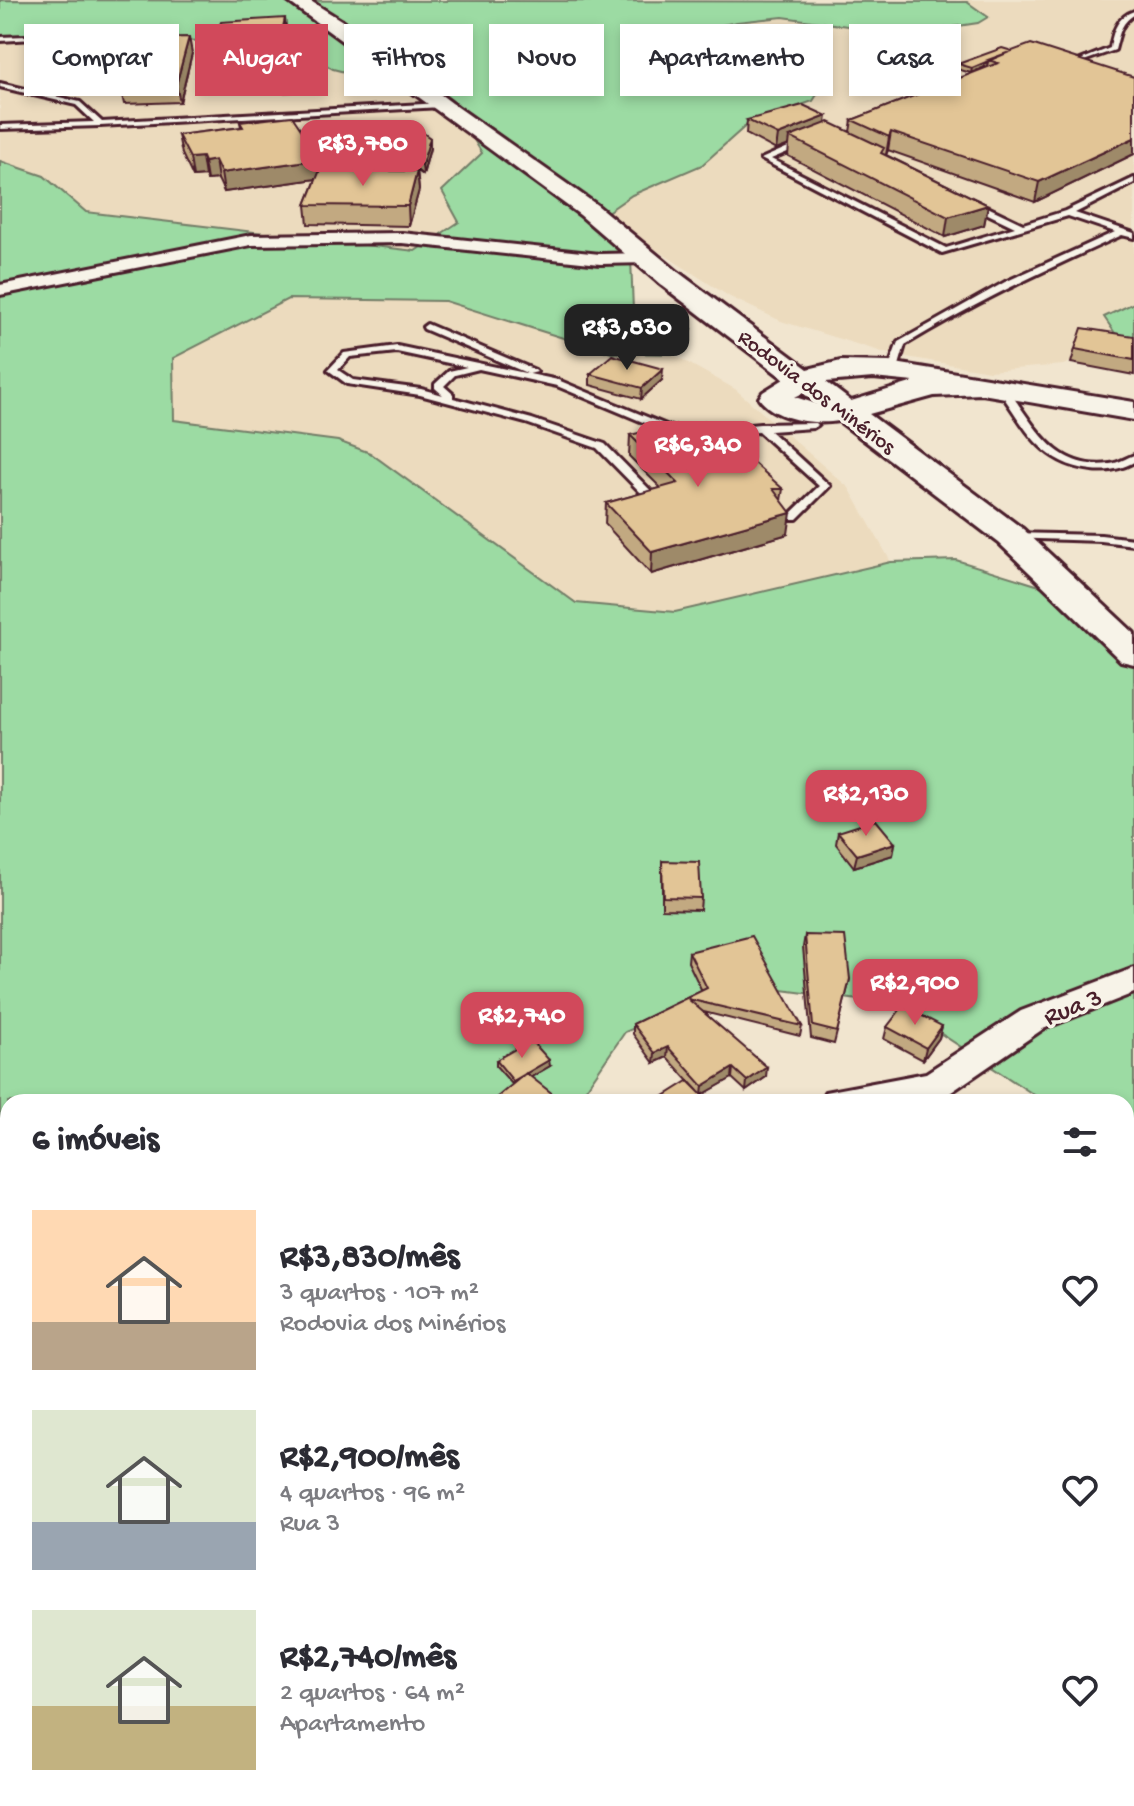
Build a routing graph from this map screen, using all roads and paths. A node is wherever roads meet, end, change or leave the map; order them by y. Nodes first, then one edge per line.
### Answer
1 (295, 0) edge
2 (1134, 13) edge
3 (24, 38) edge
4 (0, 39) edge
5 (1066, 58) edge
6 (1080, 62) junction
7 (1094, 66) edge
8 (0, 85) edge
9 (441, 105) junction
10 (100, 124) junction
11 (0, 127) edge
12 (815, 139) edge
13 (1134, 180) edge
14 (967, 200) edge
15 (1068, 213) junction
16 (1022, 227) junction
17 (1119, 233) junction
18 (1134, 236) edge
19 (649, 258) junction
20 (669, 278) junction
21 (0, 290) edge
22 (427, 327) dead end
23 (762, 346) junction
24 (479, 367) junction
25 (883, 371) junction
26 (806, 378) junction
27 (564, 385) junction
28 (993, 386) junction
29 (934, 387) junction
30 (775, 396) junction
31 (458, 402) junction
32 (848, 411) junction
33 (1134, 411) edge
34 (760, 427) junction
35 (901, 453) junction
36 (1134, 458) edge
37 (940, 482) junction
38 (652, 498) edge
39 (793, 517) dead end
40 (1011, 536) junction
41 (1134, 542) edge
42 (1134, 653) edge
43 (1134, 980) edge
44 (896, 1094) edge

1 - 9 main road, Rodovia dos Minérios
2 - 6 lane
3 - 4 lane
5 - 6 lane
6 - 7 lane
8 - 10 lane
9 - 10 lane
9 - 19 main road, Rodovia dos Minérios
10 - 11 lane
12 - 16 lane
13 - 15 lane
14 - 16 lane
15 - 16 lane
15 - 17 lane
17 - 18 lane
17 - 25 lane
19 - 20 main road, Rodovia dos Minérios
19 - 21 street
20 - 23 main road, Rodovia dos Minérios
20 - 30 main road
22 - 27 lane
23 - 25 main road
23 - 26 main road, Rodovia dos Minérios
24 - 27 lane
24 - 31 lane
24 - 31 lane
25 - 26 main road
25 - 28 main road
26 - 30 main road
26 - 32 main road, Rodovia dos Minérios
27 - 34 lane
28 - 29 main road
28 - 33 main road
28 - 36 lane
29 - 32 main road
29 - 35 main road
30 - 32 main road
30 - 34 lane
30 - 37 main road
31 - 38 lane
32 - 35 main road, Rodovia dos Minérios
34 - 39 lane
35 - 37 main road, Rodovia dos Minérios
37 - 40 main road, Rodovia dos Minérios
40 - 41 lane
40 - 42 main road, Rodovia dos Minérios
43 - 44 street, Rua 3

